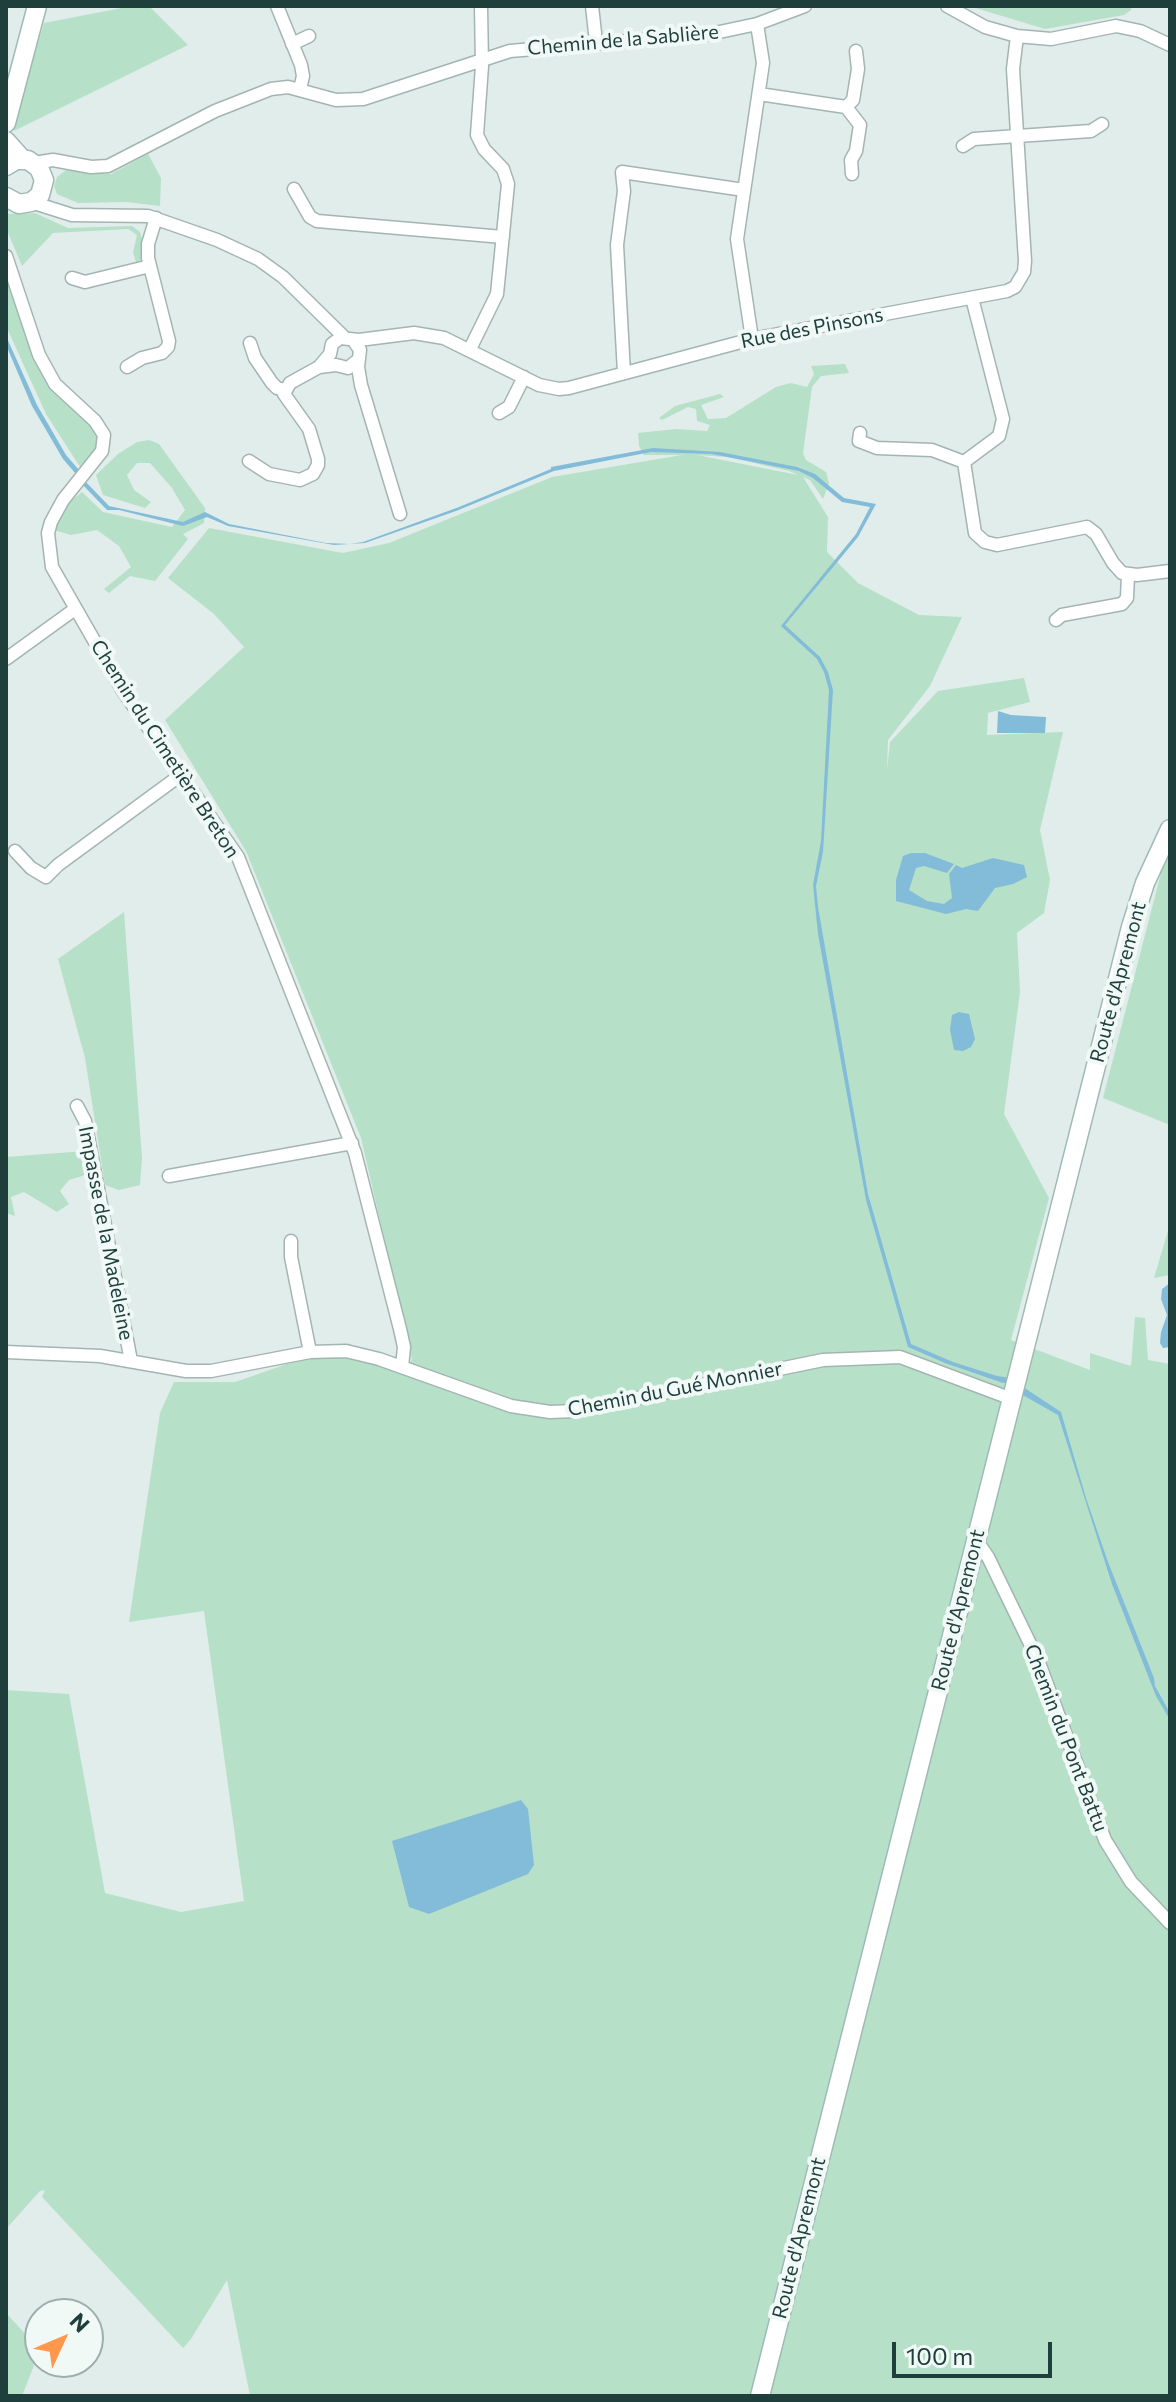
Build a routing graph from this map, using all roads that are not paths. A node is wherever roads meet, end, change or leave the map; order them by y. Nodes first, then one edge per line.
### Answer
1 (37, 6) edge
2 (277, 6) edge
3 (481, 6) edge
4 (592, 6) edge
5 (805, 6) edge
6 (947, 6) edge
7 (757, 24) junction
8 (309, 36) dead end
9 (1017, 36) junction
10 (596, 42) junction
11 (292, 44) junction
12 (1170, 45) edge
13 (856, 51) dead end
14 (482, 60) junction
15 (300, 89) junction
16 (759, 94) junction
17 (846, 107) junction
18 (6, 123) edge
19 (1102, 124) dead end
20 (1017, 136) junction
21 (6, 141) edge
22 (963, 146) dead end
23 (62, 162) junction
24 (21, 163) edge
25 (852, 174) dead end
26 (294, 189) dead end
27 (744, 190) junction
28 (24, 196) edge
29 (156, 218) junction
30 (503, 237) junction
31 (6, 256) edge
32 (150, 266) junction
33 (72, 278) dead end
34 (972, 298) junction
35 (752, 339) junction
36 (250, 343) dead end
37 (470, 349) junction
38 (345, 352) junction
39 (127, 367) dead end
40 (624, 373) junction
41 (524, 377) junction
42 (285, 390) junction
43 (499, 413) dead end
44 (860, 433) dead end
45 (249, 461) dead end
46 (964, 462) junction
47 (400, 514) dead end
48 (1170, 571) edge
49 (1128, 575) junction
50 (75, 609) junction
51 (1056, 620) dead end
52 (6, 659) edge
53 (182, 774) junction
54 (1170, 829) edge
55 (15, 851) dead end
56 (77, 1106) dead end
57 (352, 1143) junction
58 (169, 1176) dead end
59 (291, 1241) dead end
60 (6, 1352) edge
61 (310, 1352) junction
62 (131, 1361) junction
63 (402, 1367) junction
64 (1012, 1399) junction
65 (975, 1544) junction
66 (1170, 1923) edge
67 (760, 2396) edge

1 - 18 street
2 - 11 street
3 - 14 street
4 - 10 street
5 - 7 street, Chemin de la Sablière
6 - 9 street
7 - 10 street, Chemin de la Sablière
7 - 16 street
8 - 11 street
9 - 12 street
9 - 20 street, Rue des Pinsons
10 - 14 street, Chemin de la Sablière
11 - 15 street
13 - 17 street
14 - 15 street, Chemin de la Sablière
14 - 30 street
15 - 23 street, Chemin de la Sablière
16 - 17 street
16 - 27 street
17 - 25 street
19 - 20 street
20 - 22 street
20 - 34 street, Rue des Pinsons
21 - 24 street
23 - 24 street, Chemin de la Sablière
23 - 28 street
24 - 28 street
26 - 30 street
27 - 35 street
27 - 40 street
28 - 29 street
29 - 32 street
29 - 38 street
30 - 37 street
31 - 50 street, Chemin du Cimetière Breton
32 - 33 street
32 - 39 street
34 - 35 street, Rue des Pinsons
34 - 46 street
35 - 40 street, Rue des Pinsons
36 - 42 street
37 - 38 street, Rue des Pinsons
37 - 41 street, Rue des Pinsons
38 - 42 street
38 - 47 street
40 - 41 street, Rue des Pinsons
41 - 43 street
42 - 45 street
44 - 46 street
46 - 49 street
48 - 49 street
49 - 51 street
50 - 52 street
50 - 53 street, Chemin du Cimetière Breton
53 - 55 street
53 - 57 street, Chemin du Cimetière Breton
54 - 64 street, Route d'Apremont
56 - 62 street, Impasse de la Madeleine
57 - 58 street
57 - 63 street, Chemin du Cimetière Breton
59 - 61 street
60 - 62 street, Chemin du Gué Monnier
61 - 62 street, Chemin du Gué Monnier
61 - 63 street, Chemin du Gué Monnier
63 - 64 street, Chemin du Gué Monnier
64 - 65 street, Route d'Apremont
65 - 66 street, Chemin du Pont Battu
65 - 67 street, Route d'Apremont

